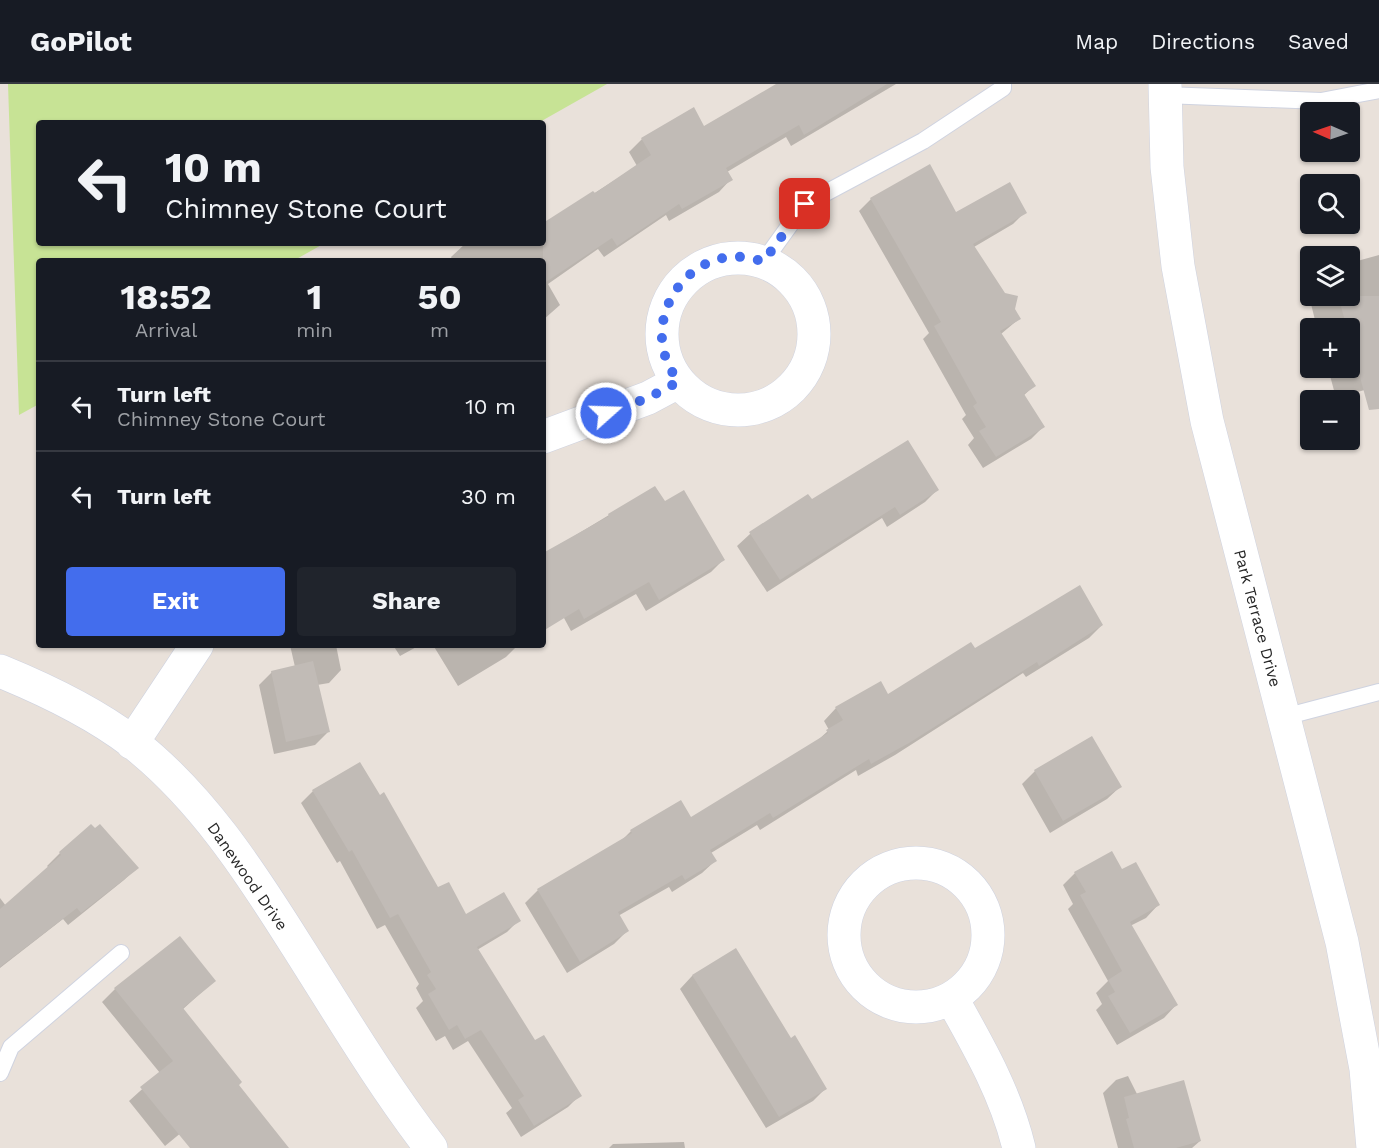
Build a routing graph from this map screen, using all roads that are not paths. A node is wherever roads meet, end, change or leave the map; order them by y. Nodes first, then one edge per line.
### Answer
1 (1003, 84) edge
2 (1164, 90) edge
3 (1379, 90) edge
4 (764, 261) junction
5 (678, 382) junction
6 (546, 436) edge
7 (195, 648) edge
8 (0, 671) edge
9 (1379, 692) edge
10 (1284, 717) junction
11 (132, 742) junction
12 (121, 953) dead end
13 (952, 999) junction
14 (0, 1073) edge
15 (431, 1148) edge
16 (1019, 1148) edge
17 (1373, 1148) edge

1 - 4 lane
2 - 3 lane
2 - 10 street, Park Terrace Drive
4 - 5 street
4 - 5 street
5 - 6 street
7 - 11 street
8 - 11 street, Danewood Drive
9 - 10 lane
10 - 17 street, Park Terrace Drive
11 - 15 street, Danewood Drive
12 - 14 lane
13 - 13 street
13 - 16 street

